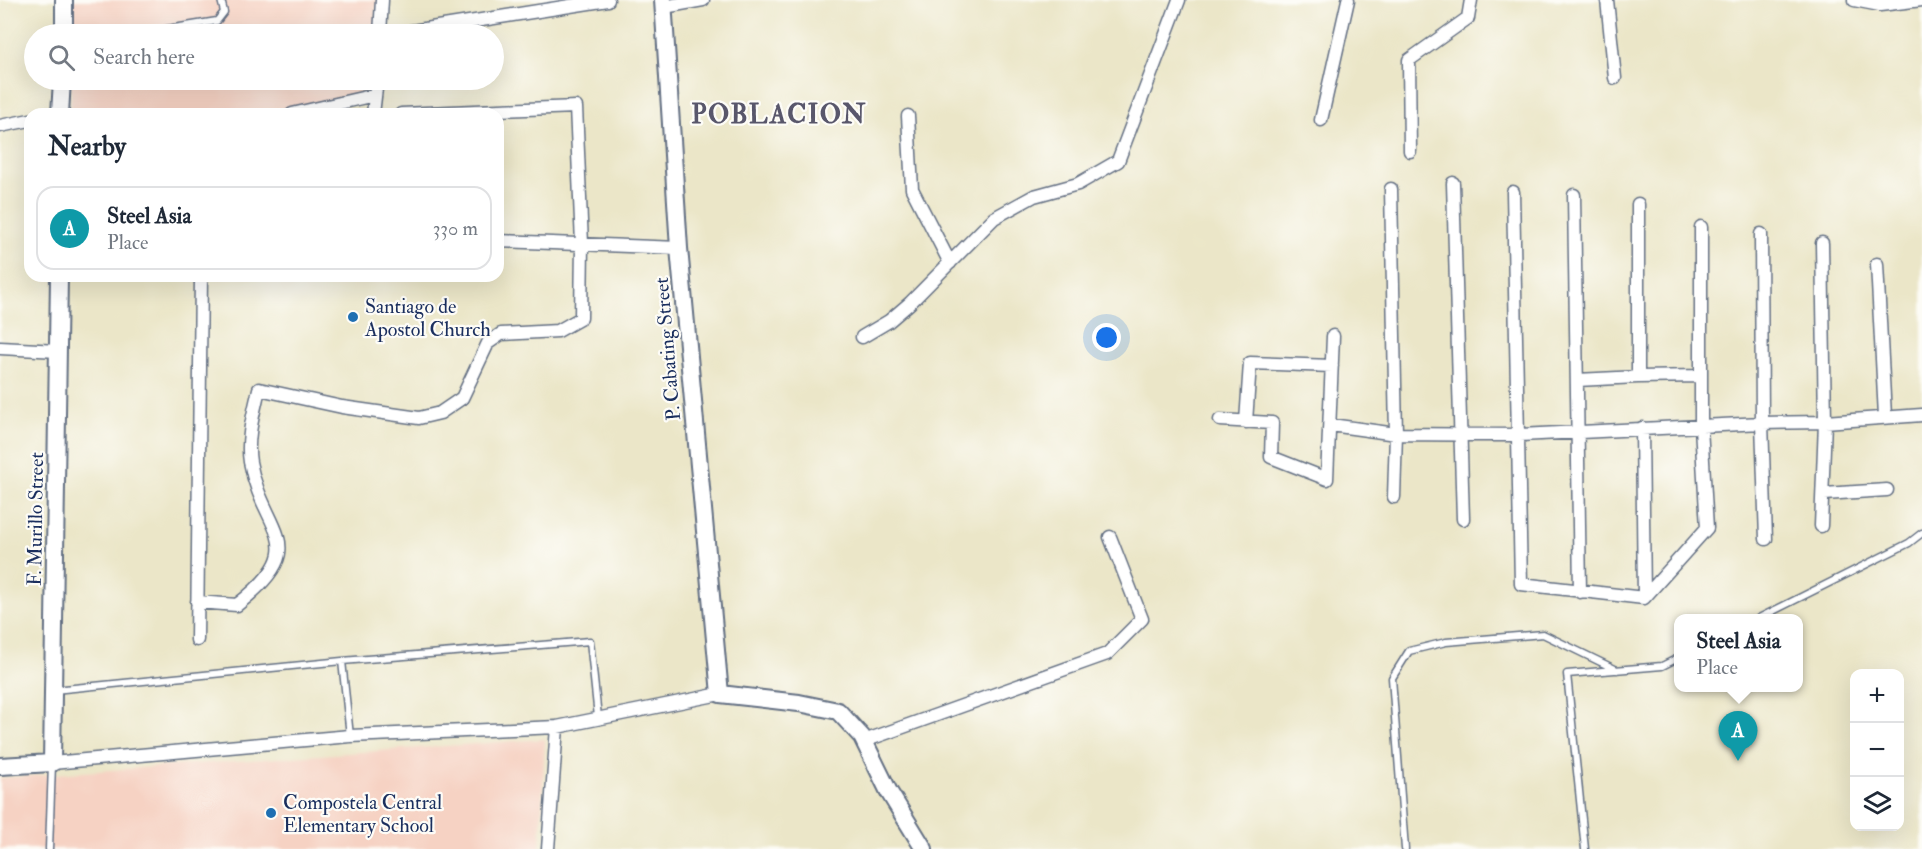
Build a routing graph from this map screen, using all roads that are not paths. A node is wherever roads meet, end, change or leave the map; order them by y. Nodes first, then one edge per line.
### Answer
1 (64, 0) edge
2 (220, 0) edge
3 (382, 0) edge
4 (608, 0) edge
5 (703, 0) edge
6 (1179, 0) edge
7 (1348, 0) edge
8 (1471, 0) edge
9 (1607, 0) edge
10 (1854, 0) edge
11 (1922, 0) edge
12 (663, 3) edge
13 (64, 24) edge
14 (198, 24) edge
15 (381, 24) edge
16 (456, 24) edge
17 (1615, 78) dead end
18 (61, 90) edge
19 (375, 90) edge
20 (375, 95) junction
21 (60, 108) edge
22 (318, 108) edge
23 (374, 108) edge
24 (504, 110) edge
25 (908, 116) dead end
26 (1321, 120) dead end
27 (24, 121) edge
28 (0, 126) edge
29 (1410, 152) dead end
30 (1453, 183) dead end
31 (1391, 189) dead end
32 (1513, 192) dead end
33 (1574, 195) dead end
34 (1638, 204) dead end
35 (1701, 227) dead end
36 (1761, 234) dead end
37 (504, 241) edge
38 (1822, 243) dead end
39 (582, 244) junction
40 (679, 248) junction
41 (950, 263) junction
42 (1876, 264) dead end
43 (59, 282) edge
44 (201, 282) edge
45 (1333, 336) dead end
46 (862, 337) dead end
47 (0, 348) edge
48 (58, 351) junction
49 (1332, 366) junction
50 (1701, 376) junction
51 (1638, 377) junction
52 (1577, 381) junction
53 (1922, 415) edge
54 (1885, 416) junction
55 (1220, 420) dead end
56 (1246, 422) junction
57 (1826, 422) junction
58 (1762, 423) junction
59 (1331, 425) junction
60 (1701, 427) junction
61 (1642, 428) junction
62 (1459, 432) junction
63 (1578, 433) junction
64 (1396, 434) junction
65 (1520, 435) junction
66 (1887, 490) dead end
67 (1824, 494) junction
68 (1394, 497) dead end
69 (1463, 519) dead end
70 (1821, 526) dead end
71 (1922, 533) edge
72 (1110, 537) dead end
73 (1766, 539) dead end
74 (1580, 592) junction
75 (1644, 598) junction
76 (197, 602) junction
77 (1767, 614) edge
78 (197, 640) dead end
79 (1674, 660) edge
80 (342, 661) junction
81 (1617, 670) junction
82 (53, 690) junction
83 (720, 694) junction
84 (598, 717) junction
85 (557, 727) junction
86 (350, 736) junction
87 (864, 741) junction
88 (52, 763) junction
89 (0, 766) edge
90 (49, 849) edge
91 (548, 849) edge
92 (924, 849) edge
93 (1405, 849) edge
94 (1585, 849) edge

1 - 13 street
2 - 14 lane
3 - 15 street
4 - 16 street
5 - 12 street
6 - 41 street
7 - 26 street
8 - 29 street
9 - 17 street
10 - 11 street
12 - 40 street, P. Cabating Street
18 - 21 street
19 - 20 street
20 - 22 street
20 - 23 street
24 - 39 street
25 - 41 street
27 - 28 street
30 - 62 street
31 - 64 street
32 - 65 street
33 - 52 street
34 - 51 street
35 - 50 street
36 - 58 street
37 - 39 street
38 - 57 street
39 - 40 street
39 - 76 street
40 - 83 street, P. Cabating Street
41 - 46 street
42 - 54 street
43 - 48 street, F. Murillo Street
44 - 76 street
45 - 49 street
47 - 48 street
48 - 82 street, F. Murillo Street
49 - 56 street
49 - 59 street
50 - 51 street
50 - 60 street
51 - 52 street
52 - 63 street
53 - 54 street
54 - 57 street
55 - 56 street
56 - 59 street
57 - 58 street
57 - 67 street
58 - 60 street
58 - 73 street
59 - 64 street
60 - 61 street
60 - 75 street
61 - 63 street
61 - 75 street
62 - 64 street
62 - 65 street
62 - 69 street
63 - 65 street
63 - 74 street
64 - 68 street
65 - 74 street
66 - 67 street
67 - 70 street
71 - 77 lane
72 - 87 street
74 - 75 street
76 - 78 street
79 - 81 lane
80 - 82 lane
80 - 84 lane
80 - 86 lane
81 - 93 lane
81 - 94 lane
82 - 88 street, F. Murillo Street
83 - 84 street
83 - 87 street
84 - 85 street
85 - 86 street
85 - 91 street
86 - 88 street
87 - 92 street
88 - 89 street
88 - 90 lane

